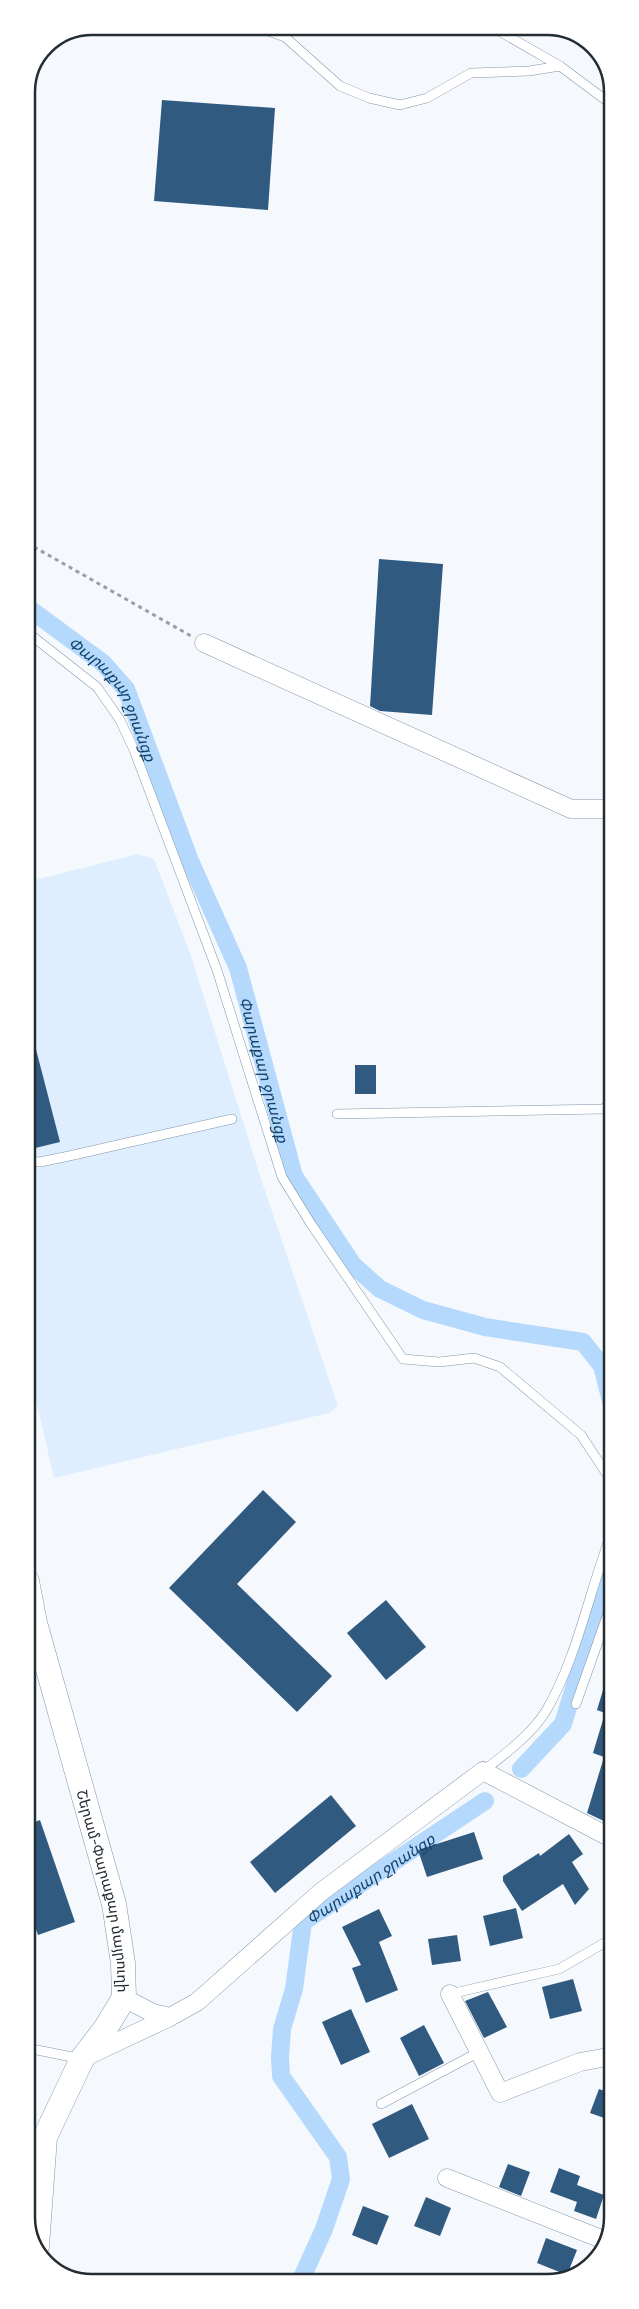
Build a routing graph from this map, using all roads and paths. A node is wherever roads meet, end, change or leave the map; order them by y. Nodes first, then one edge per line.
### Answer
1 (279, 35) edge
2 (506, 35) edge
3 (560, 66) junction
4 (604, 98) edge
5 (35, 548) edge
6 (35, 638) edge
7 (204, 643) joint
8 (604, 809) edge
9 (604, 1108) edge
10 (337, 1114) dead end
11 (232, 1119) dead end
12 (35, 1162) edge
13 (604, 1470) edge
14 (604, 1552) edge
15 (35, 1623) edge
16 (604, 1625) edge
17 (576, 1704) dead end
18 (483, 1771) junction
19 (604, 1835) edge
20 (604, 1943) edge
21 (450, 1994) joint
22 (124, 1998) junction
23 (170, 2017) junction
24 (35, 2049) edge
25 (479, 2052) junction
26 (604, 2058) edge
27 (82, 2059) junction
28 (381, 2104) dead end
29 (446, 2178) dead end
30 (38, 2234) edge
31 (600, 2238) edge

1 - 3 lane
2 - 3 lane
3 - 4 lane
5 - 7 path
6 - 13 lane
7 - 8 street
9 - 10 lane
11 - 12 lane
14 - 18 lane
15 - 22 street, Շերամ-Փարաքար մայրուղի
16 - 17 lane
18 - 19 street
18 - 23 street
20 - 21 lane
21 - 25 street
22 - 23 street
22 - 27 street, Շերամ-Փարաքար մայրուղի
23 - 27 street
24 - 27 lane
25 - 26 street
25 - 28 lane
27 - 30 street, Շերամ-Փարաքար մայրուղի
29 - 31 street

